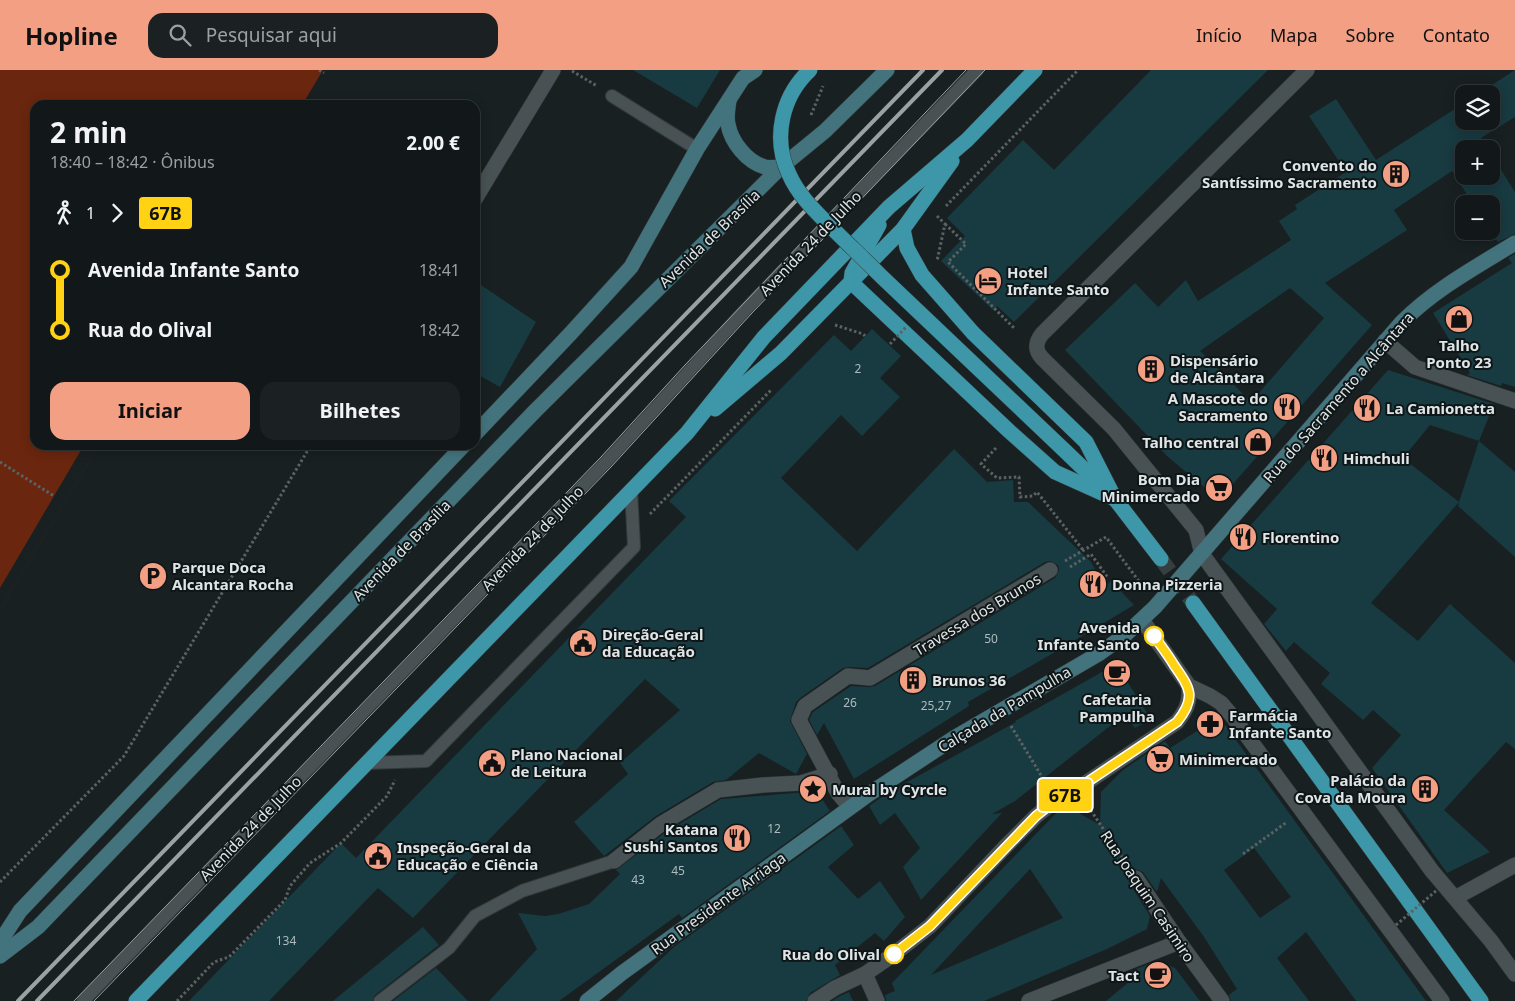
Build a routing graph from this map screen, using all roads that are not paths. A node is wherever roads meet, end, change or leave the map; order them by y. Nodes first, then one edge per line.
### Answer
1 (552, 70) edge
2 (810, 70) edge
3 (887, 70) edge
4 (977, 70) edge
5 (1035, 70) edge
6 (1307, 70) edge
7 (748, 72) edge
8 (612, 96) road end
9 (729, 99) junction
10 (967, 140) junction
11 (697, 149) junction
12 (781, 167) junction
13 (480, 191) edge
14 (889, 207) junction
15 (903, 229) junction
16 (1515, 243) edge
17 (851, 282) junction
18 (1385, 341) junction
19 (516, 391) junction
20 (1515, 401) edge
21 (535, 411) junction
22 (480, 429) edge
23 (687, 433) junction
24 (459, 450) edge
25 (631, 490) junction
26 (1115, 499) junction
27 (1202, 554) junction
28 (1161, 559) tunnel mouth
29 (1050, 570) road end
30 (1193, 603) tunnel mouth
31 (1155, 607) joint
32 (1142, 620) junction
33 (247, 672) junction
34 (1189, 686) junction
35 (266, 690) junction
36 (366, 762) junction
37 (830, 774) junction
38 (850, 807) junction
39 (90, 836) junction
40 (108, 854) junction
41 (614, 861) joint
42 (1515, 865) edge
43 (1136, 878) road end
44 (1455, 898) junction
45 (0, 942) edge
46 (1178, 942) junction
47 (0, 956) edge
48 (865, 974) junction
49 (1515, 974) edge
50 (83, 1001) edge
51 (136, 1001) edge
52 (380, 1001) edge
53 (587, 1001) edge
54 (815, 1001) edge
55 (877, 1001) edge
56 (1029, 1001) edge
57 (1222, 1001) edge
58 (1442, 1001) edge
59 (1481, 1001) edge

1 - 13 street
2 - 26 main road, bridge
3 - 12 street, Avenida de Brasília
4 - 50 lane, Avenida 24 de Julho
5 - 10 main road
6 - 27 street
7 - 9 street
8 - 11 lane
9 - 11 street
9 - 12 street
10 - 14 main road
10 - 15 main road
11 - 19 street
12 - 21 street, Avenida de Brasília
14 - 17 main road
14 - 23 main road
15 - 17 main road
15 - 26 main road
16 - 18 street, Rua do Sacramento a Alcântara
17 - 23 main road
17 - 26 main road
18 - 20 street
18 - 27 street, Rua do Sacramento a Alcântara
19 - 21 street
19 - 22 street
21 - 35 street, Avenida de Brasília
23 - 25 main road
24 - 33 street, Avenida de Brasília
25 - 36 main road
25 - 36 lane
26 - 28 main road
27 - 31 street, Rua do Sacramento a Alcântara
27 - 44 street
29 - 37 street, Travessa dos Brunos
30 - 59 main road
31 - 32 street, Calçada da Pampulha
32 - 34 street
32 - 38 street, Calçada da Pampulha
33 - 35 street
33 - 39 street, Avenida de Brasília
34 - 48 street
34 - 58 street
35 - 40 street, Avenida de Brasília
36 - 51 main road
37 - 38 street, Travessa dos Brunos
37 - 41 street
38 - 53 street, Rua Presidente Arriaga
39 - 40 street
39 - 45 street, Avenida de Brasília
40 - 47 street, Avenida de Brasília
41 - 52 lane
42 - 44 street
43 - 46 street, Rua Joaquim Casimiro
44 - 49 street
46 - 56 street
46 - 57 street, Rua Joaquim Casimiro
48 - 54 street
48 - 55 street

